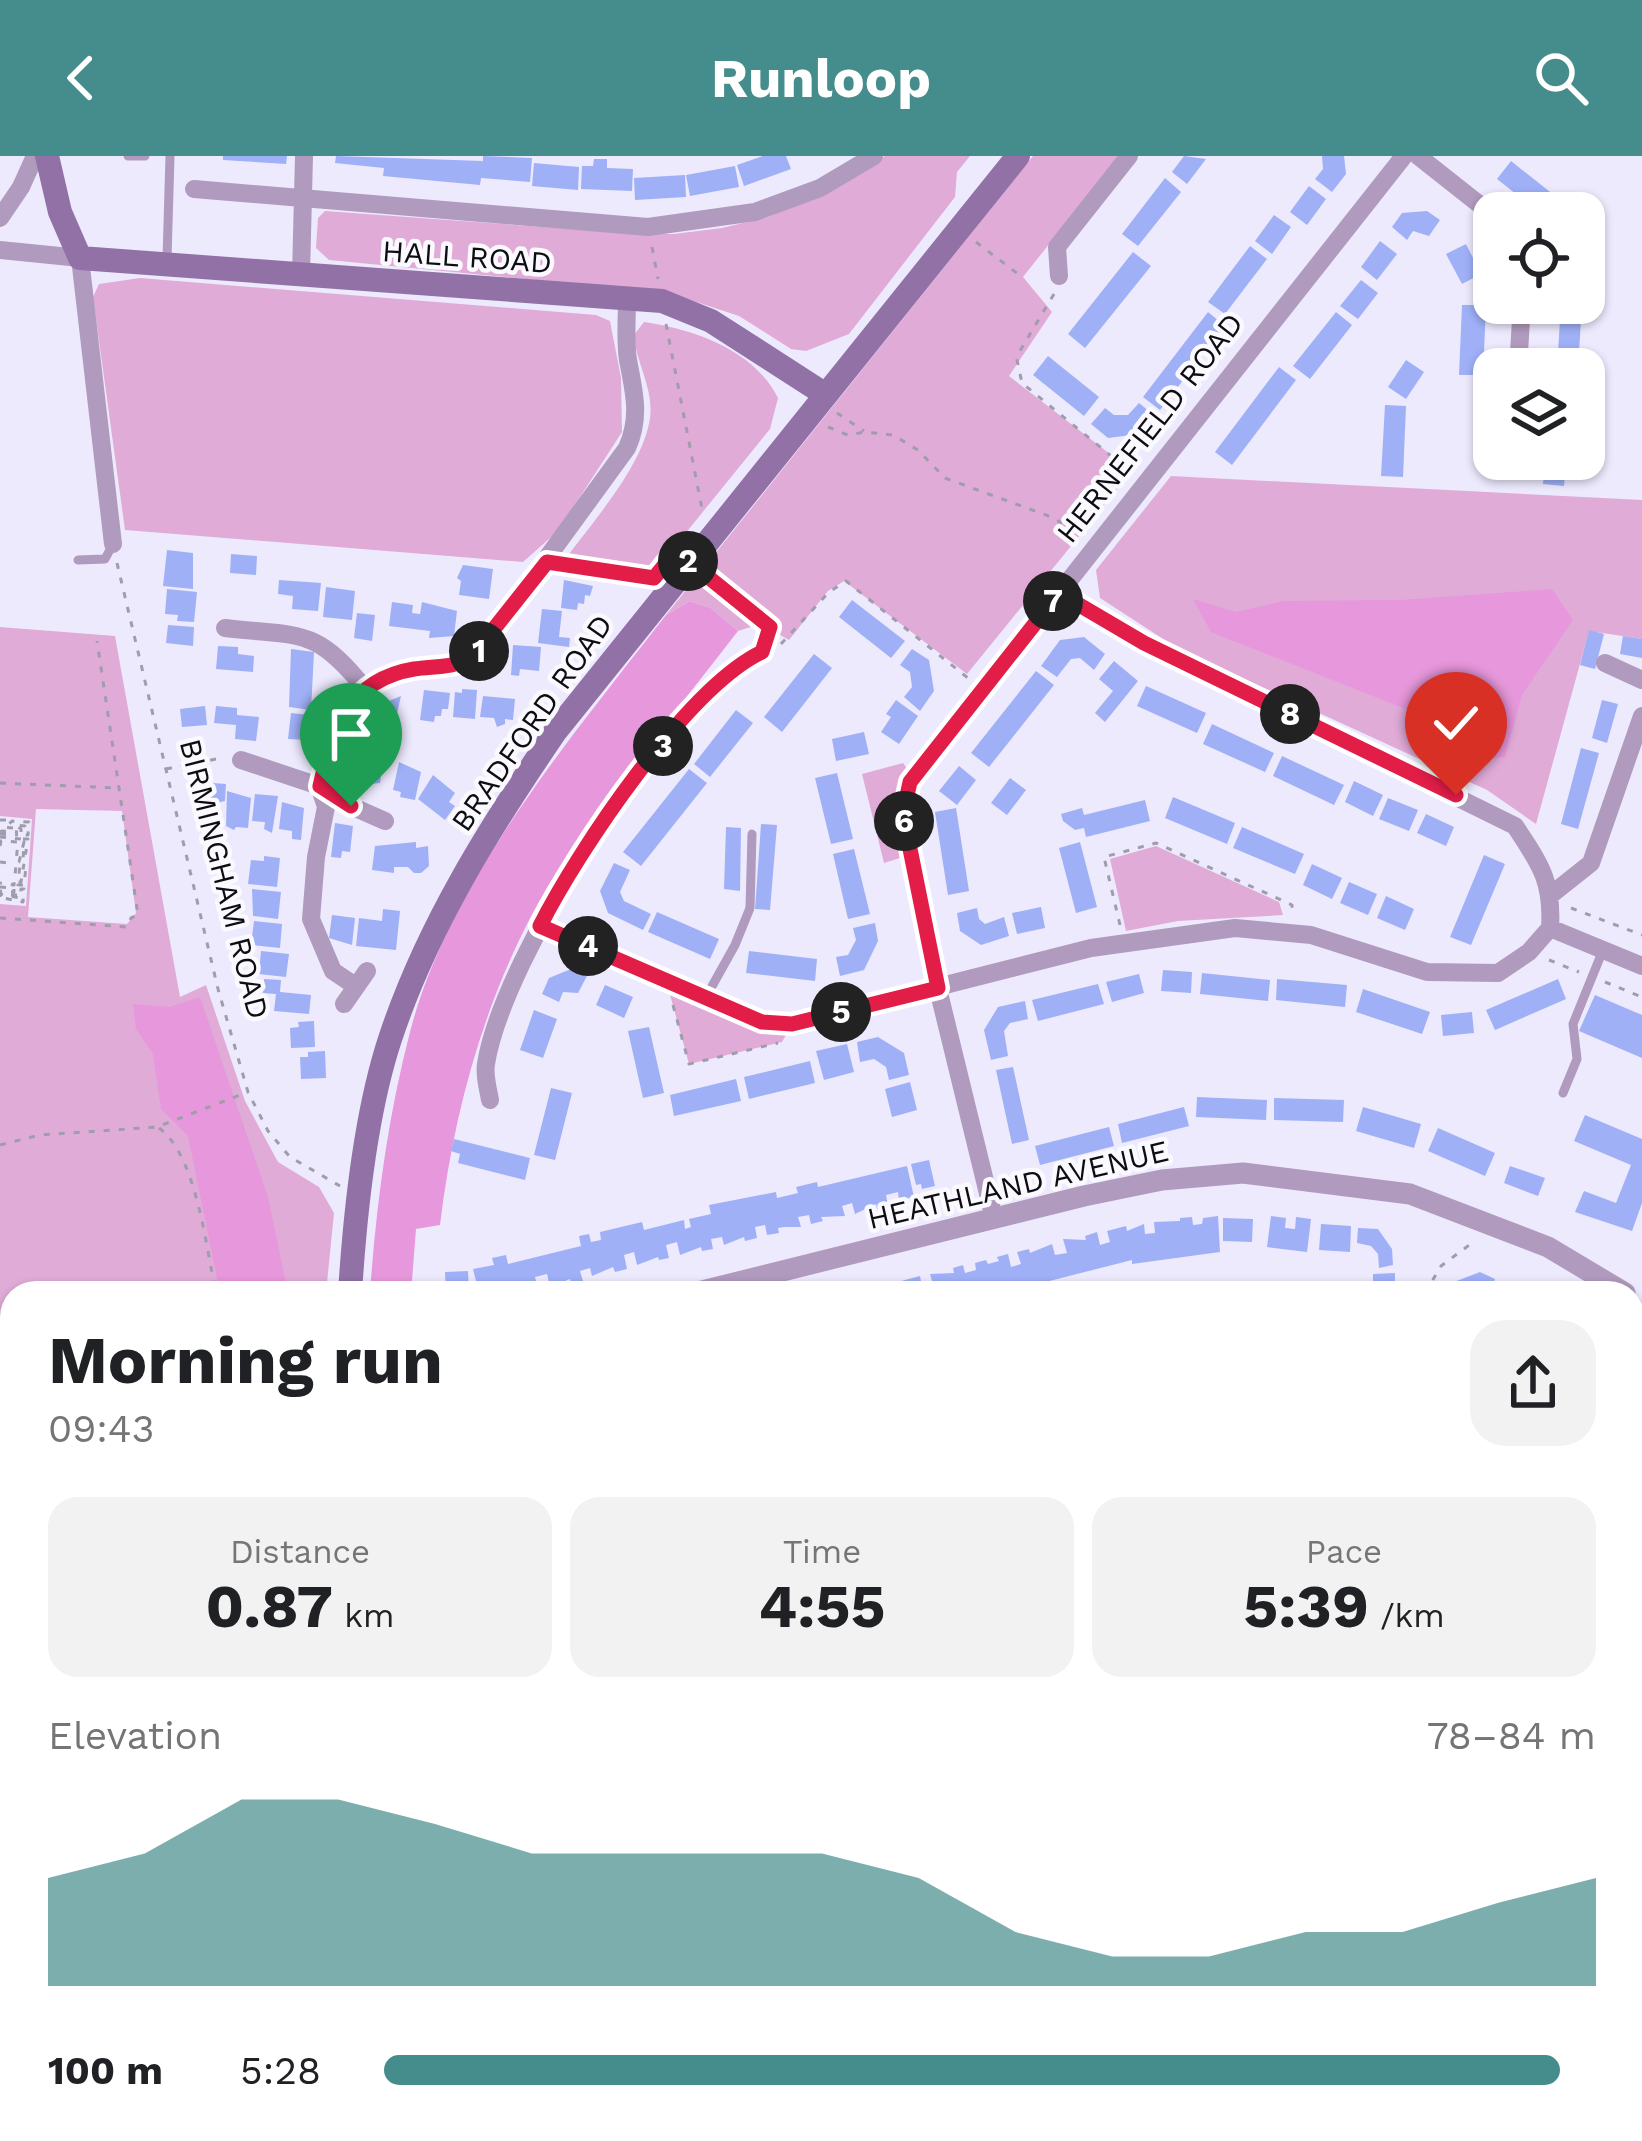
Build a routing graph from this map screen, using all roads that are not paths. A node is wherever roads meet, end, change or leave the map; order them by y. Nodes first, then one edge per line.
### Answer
1 (35, 156) edge
2 (47, 156) edge
3 (128, 156) edge
4 (145, 156) edge
5 (170, 156) edge
6 (304, 156) edge
7 (874, 156) edge
8 (1018, 156) edge
9 (1130, 156) edge
10 (1405, 156) edge
11 (1418, 156) edge
12 (194, 189) dead end
13 (303, 199) junction
14 (1473, 199) edge
15 (0, 218) edge
16 (0, 250) edge
17 (80, 258) junction
18 (166, 265) junction
19 (301, 275) junction
20 (1059, 276) road end
21 (627, 299) junction
22 (826, 395) junction
23 (112, 544) joint
24 (78, 560) dead end
25 (1059, 593) junction
26 (269, 609) dead end
27 (225, 628) dead end
28 (267, 633) junction
29 (762, 652) road end
30 (1605, 663) dead end
31 (1642, 680) edge
32 (366, 690) junction
33 (1642, 716) edge
34 (241, 760) road end
35 (320, 786) junction
36 (385, 821) dead end
37 (752, 834) dead end
38 (1552, 894) junction
39 (540, 926) junction
40 (1550, 928) junction
41 (1603, 950) junction
42 (1642, 966) edge
43 (938, 988) junction
44 (706, 998) junction
45 (344, 1004) dead end
46 (1563, 1093) dead end
47 (490, 1100) dead end
48 (994, 1218) junction
49 (351, 1281) edge
50 (742, 1281) edge
51 (1604, 1281) edge

1 - 15 street
2 - 17 main road
3 - 4 lane
5 - 18 lane
6 - 13 street
7 - 13 street
8 - 22 main road, BRADFORD ROAD
9 - 20 street
10 - 25 street, HERNEFIELD ROAD
11 - 14 street
12 - 13 street
13 - 19 street
16 - 17 street
17 - 18 main road, HALL ROAD
17 - 23 street
18 - 19 main road, HALL ROAD
19 - 21 main road, HALL ROAD
21 - 22 main road, HALL ROAD
21 - 32 street
22 - 49 main road, BRADFORD ROAD
23 - 24 lane
25 - 38 street
25 - 43 street, HERNEFIELD ROAD
26 - 28 street
27 - 28 street
28 - 32 street
29 - 39 street
30 - 31 street
32 - 35 street
33 - 38 street
34 - 35 street
35 - 36 street
35 - 45 street
37 - 44 lane
38 - 40 street
39 - 44 street
39 - 47 street
40 - 41 street
40 - 43 street
41 - 42 street
41 - 46 lane
43 - 44 street
43 - 48 street, HERNEFIELD ROAD
48 - 50 street, HEATHLAND AVENUE
48 - 51 street, HEATHLAND AVENUE

